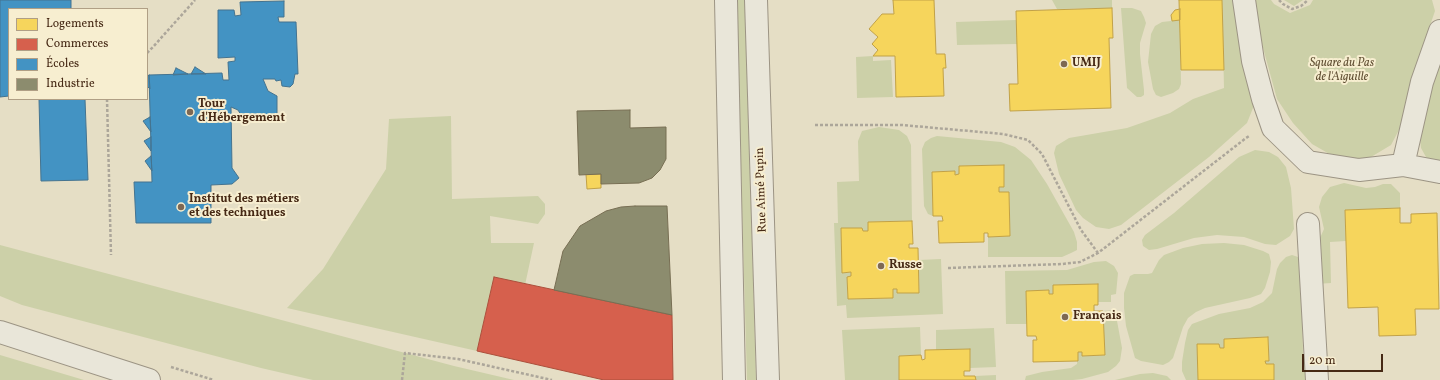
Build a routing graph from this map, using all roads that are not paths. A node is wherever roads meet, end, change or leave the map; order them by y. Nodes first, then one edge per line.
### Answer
1 (726, 0) edge
2 (756, 0) edge
3 (1244, 0) edge
4 (1440, 31) edge
5 (1403, 165) junction
6 (1440, 172) edge
7 (1308, 224) dead end
8 (0, 332) edge
9 (1322, 379) edge
10 (149, 380) edge
11 (734, 380) edge
12 (768, 380) edge

1 - 11 street
2 - 12 street, Rue Aimé Pupin
3 - 5 street
4 - 5 street
5 - 6 street
7 - 9 street
8 - 10 street

